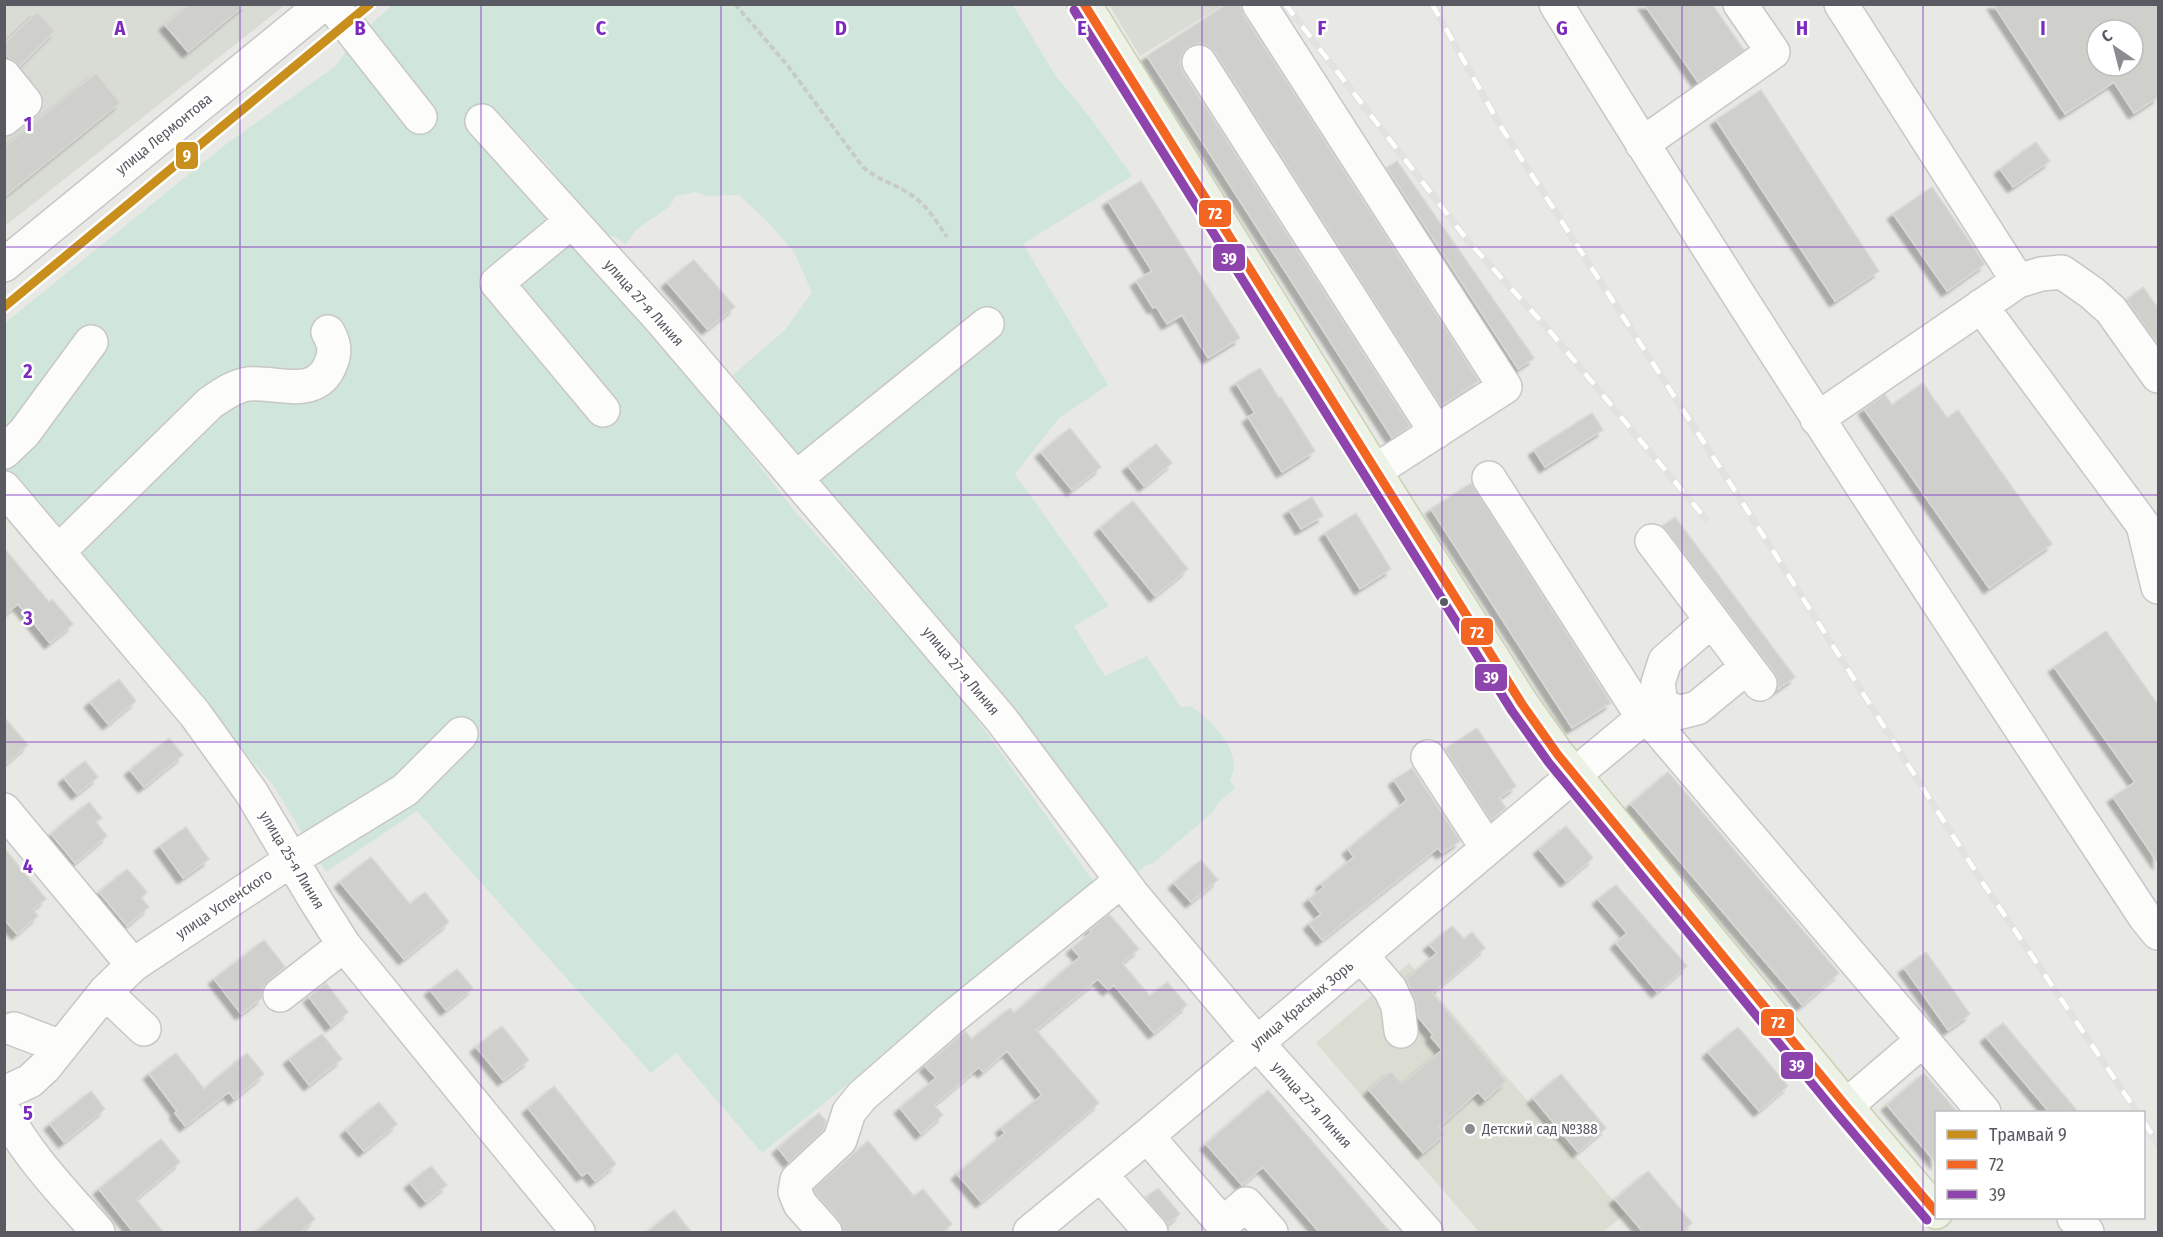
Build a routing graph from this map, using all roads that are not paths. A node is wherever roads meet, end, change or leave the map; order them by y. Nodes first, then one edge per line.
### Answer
1 (1084, 4) edge
2 (1260, 4) edge
3 (1740, 4) edge
4 (1841, 4) edge
5 (324, 5) edge
6 (1567, 8) edge
7 (1199, 62) dead end
8 (4, 76) edge
9 (420, 117) dead end
10 (4, 119) edge
11 (482, 121) dead end
12 (1642, 144) junction
13 (572, 221) junction
14 (4, 264) edge
15 (2018, 281) junction
16 (1981, 306) junction
17 (987, 324) dead end
18 (328, 332) dead end
19 (91, 342) dead end
20 (2158, 376) edge
21 (603, 410) dead end
22 (1817, 419) junction
23 (1436, 432) junction
24 (4, 452) edge
25 (1375, 471) junction
26 (796, 478) junction
27 (1489, 478) dead end
28 (4, 488) edge
29 (1652, 541) dead end
30 (58, 552) junction
31 (2158, 587) edge
32 (1712, 620) junction
33 (1651, 712) junction
34 (460, 734) dead end
35 (1428, 757) dead end
36 (1573, 776) junction
37 (4, 810) edge
38 (1487, 848) junction
39 (291, 860) junction
40 (1121, 881) junction
41 (2158, 933) edge
42 (344, 945) junction
43 (1361, 955) junction
44 (133, 965) junction
45 (105, 992) junction
46 (280, 995) dead end
47 (14, 1029) dead end
48 (144, 1029) dead end
49 (1401, 1031) dead end
50 (1923, 1040) junction
51 (1257, 1043) junction
52 (61, 1047) junction
53 (4, 1093) edge
54 (1846, 1106) junction
55 (1982, 1111) edge
56 (4, 1112) edge
57 (1147, 1136) junction
58 (1101, 1175) junction
59 (1935, 1211) edge
60 (1943, 1219) edge
61 (2075, 1219) edge
62 (98, 1233) edge
63 (578, 1233) edge
64 (825, 1233) edge
65 (1030, 1233) edge
66 (1152, 1233) edge
67 (1270, 1233) edge
68 (1426, 1233) edge
69 (1954, 1233) edge
70 (2086, 1233) edge

1 - 25 main road
2 - 23 street
3 - 12 street
4 - 15 street
5 - 9 street
5 - 14 street, улица Лермонтова
6 - 12 street
7 - 23 street
8 - 10 street
11 - 13 street, улица 27-я Линия
12 - 22 street
13 - 21 street
13 - 26 street, улица 27-я Линия
15 - 16 street
15 - 20 street
16 - 22 street
16 - 31 street
17 - 26 street
18 - 30 street
19 - 24 street
22 - 41 street
23 - 25 street
25 - 36 main road
26 - 40 street, улица 27-я Линия
27 - 33 street
28 - 30 street, улица 25-я Линия
29 - 32 street
30 - 39 street, улица 25-я Линия
32 - 33 street
32 - 33 street
33 - 36 street, улица Красных Зорь
33 - 50 street
34 - 39 street, улица Успенского
35 - 38 street
36 - 38 street, улица Красных Зорь
36 - 54 main road
37 - 44 street
38 - 43 street, улица Красных Зорь
39 - 42 street, улица 25-я Линия
39 - 44 street, улица Успенского
40 - 51 street, улица 27-я Линия
40 - 64 street
42 - 46 street
42 - 63 street, улица 25-я Линия
43 - 49 street
43 - 51 street, улица Красных Зорь
44 - 45 street, улица Успенского
45 - 48 street
45 - 52 street, улица Успенского
47 - 52 street
50 - 54 street
50 - 55 street
51 - 57 street, улица Красных Зорь
51 - 68 street, улица 27-я Линия
52 - 53 street, улица Успенского
54 - 59 main road
56 - 62 street
57 - 58 street, улица Красных Зорь
57 - 67 street
58 - 65 street, улица Красных Зорь
58 - 66 street
60 - 69 main road
61 - 70 street

